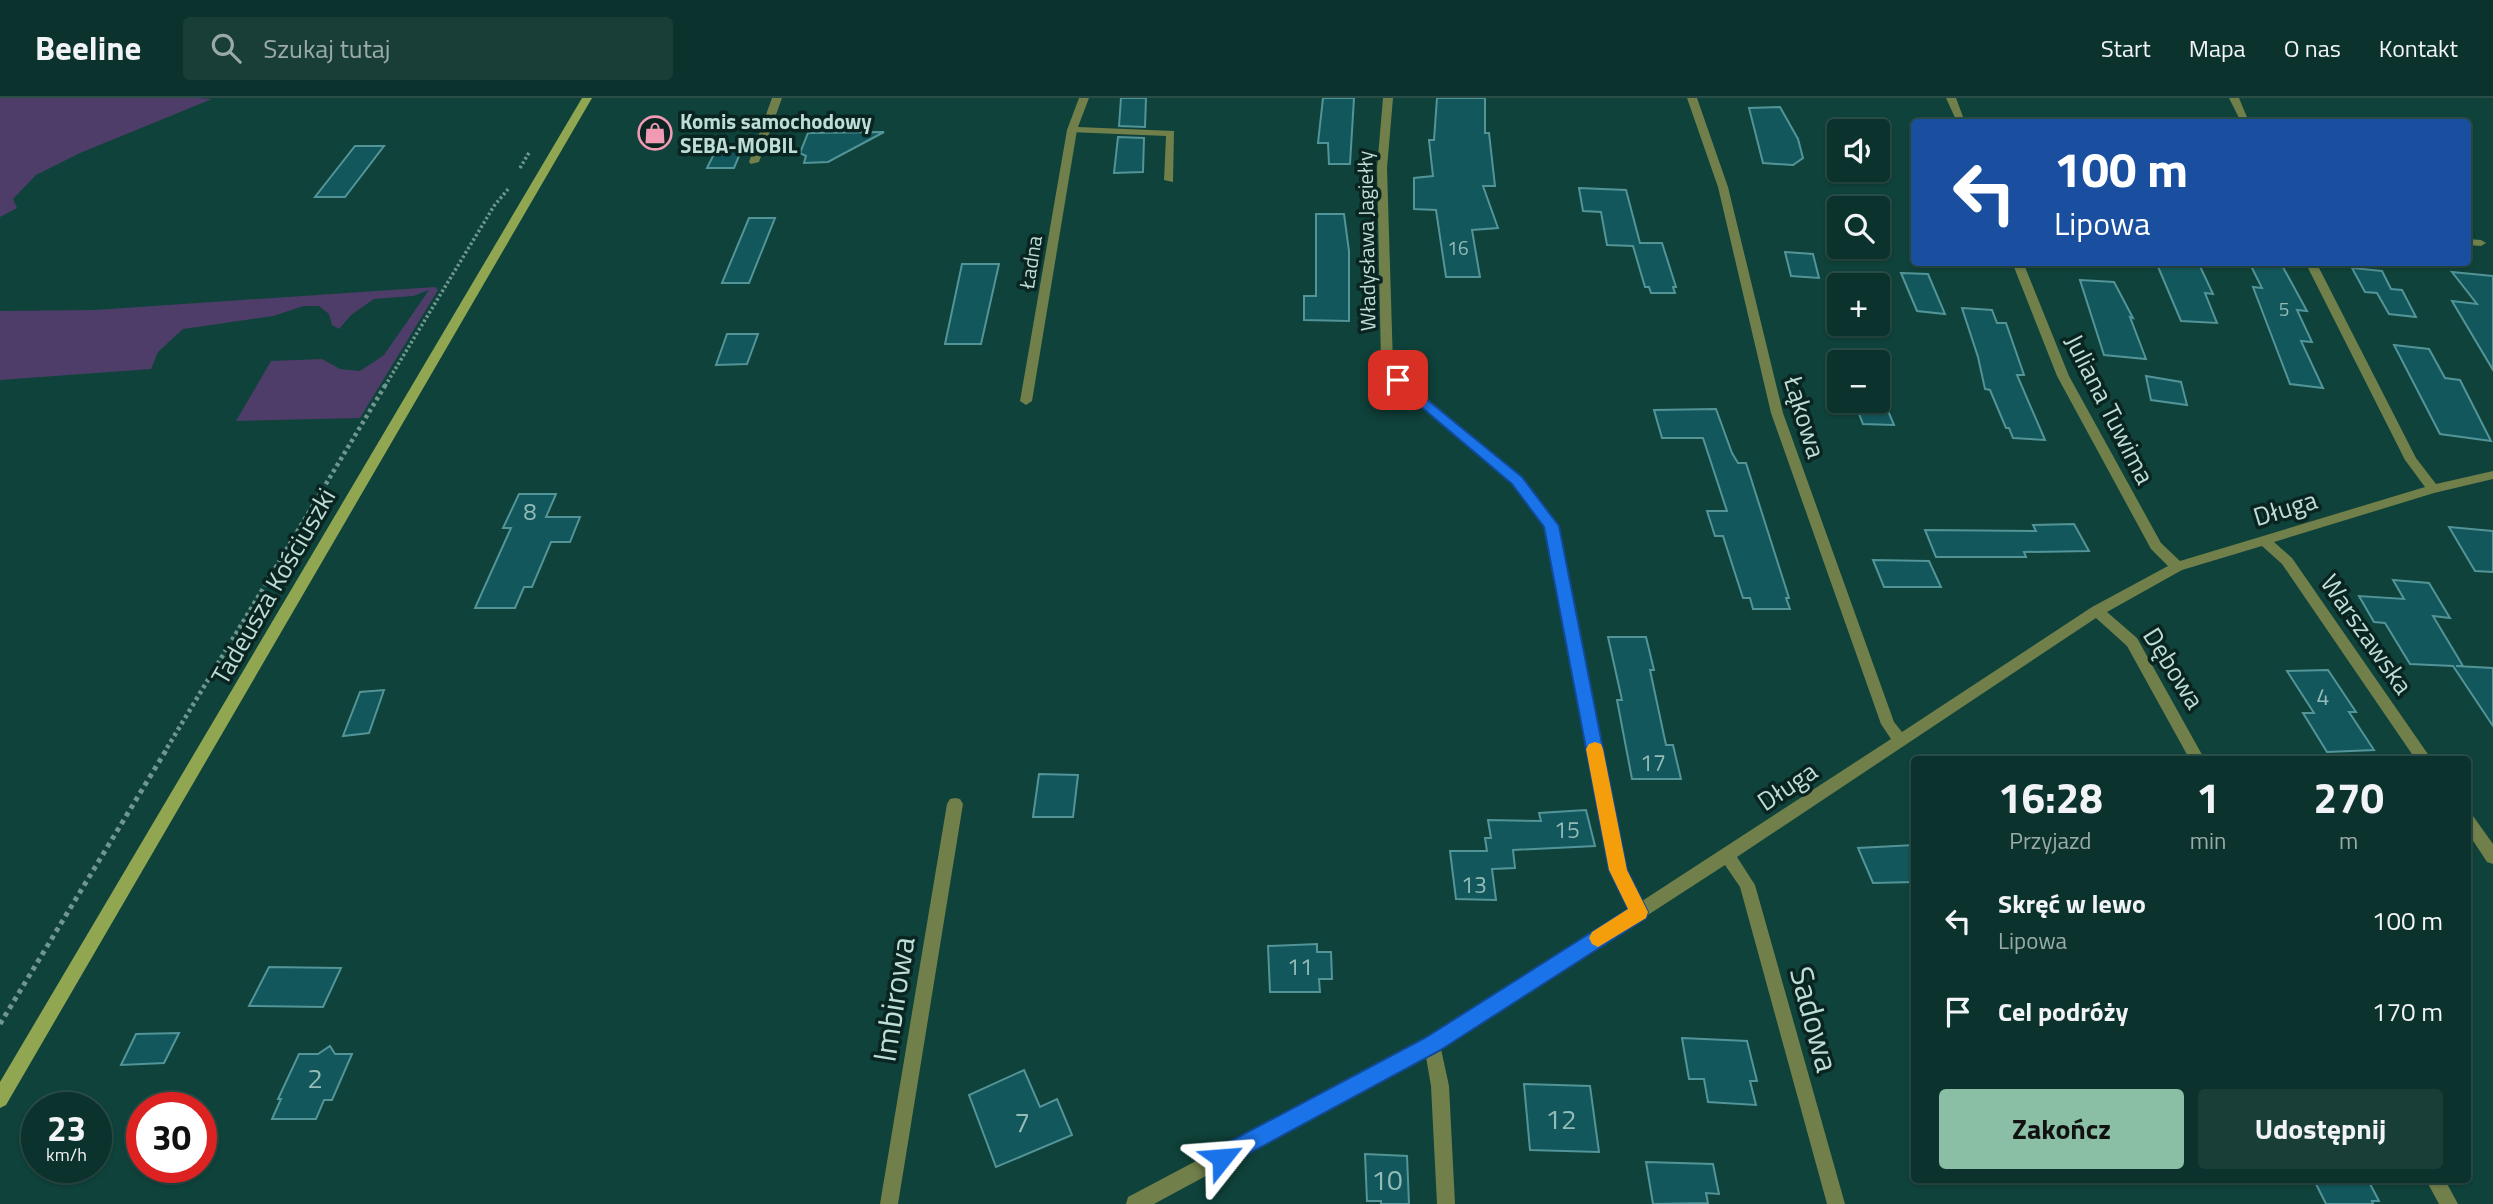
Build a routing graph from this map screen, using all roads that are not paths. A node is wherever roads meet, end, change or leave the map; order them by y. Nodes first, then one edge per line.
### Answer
1 (587, 98) edge
2 (777, 98) edge
3 (1084, 98) edge
4 (1388, 98) edge
5 (1692, 98) edge
6 (1951, 98) edge
7 (2234, 98) edge
8 (1960, 119) edge
9 (2244, 119) edge
10 (1072, 130) junction
11 (754, 162) dead end
12 (1169, 180) dead end
13 (2471, 242) edge
14 (2481, 243) dead end
15 (2019, 266) edge
16 (2312, 266) edge
17 (1026, 401) dead end
18 (2493, 475) edge
19 (2433, 489) junction
20 (2264, 540) junction
21 (2177, 566) junction
22 (2097, 611) junction
23 (1900, 740) junction
24 (2196, 756) edge
25 (2422, 756) edge
26 (955, 804) dead end
27 (2471, 825) edge
28 (1727, 856) junction
29 (2493, 857) edge
30 (1639, 912) junction
31 (1432, 1045) junction
32 (0, 1099) edge
33 (2437, 1183) edge
34 (889, 1204) edge
35 (1135, 1204) edge
36 (1446, 1204) edge
37 (1836, 1204) edge
38 (2449, 1204) edge

1 - 32 main road, Tadeusza Kościuszki
2 - 11 street
3 - 10 street, Ładna
4 - 30 street, Władysława Jagiełły
5 - 23 street, Łąkowa
6 - 8 street
7 - 9 street
10 - 12 street
10 - 17 street, Ładna
13 - 14 street
15 - 21 street, Juliana Tuwima
16 - 19 street
18 - 19 street, Długa
19 - 20 street, Długa
20 - 21 street, Długa
20 - 25 street, Warszawska
21 - 22 street, Długa
22 - 23 street, Długa
22 - 24 street, Dębowa
23 - 28 street, Długa
26 - 34 street, Imbirowa
27 - 29 street
28 - 30 street, Długa
28 - 37 street, Sadowa
30 - 31 street, Długa
31 - 35 street, Długa
31 - 36 street
33 - 38 street

